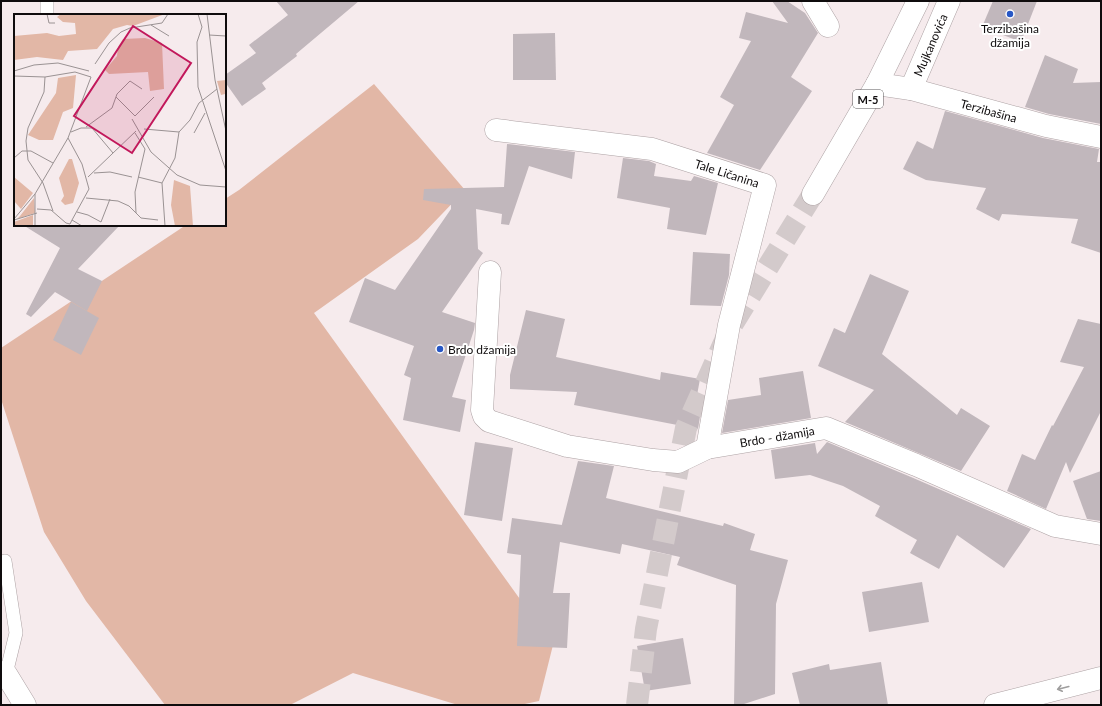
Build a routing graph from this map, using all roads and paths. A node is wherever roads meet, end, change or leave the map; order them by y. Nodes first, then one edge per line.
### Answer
1 (47, 1) edge
2 (813, 1) edge
3 (918, 1) edge
4 (949, 1) edge
5 (47, 14) edge
6 (828, 26) dead end
7 (877, 84) junction
8 (911, 89) junction
9 (496, 130) dead end
10 (1101, 137) edge
11 (813, 194) tunnel mouth
12 (490, 272) dead end
13 (707, 448) junction
14 (1101, 534) edge
15 (4, 561) dead end
16 (4, 673) edge
17 (1101, 678) edge
18 (26, 705) edge
19 (994, 705) edge

1 - 5 lane
2 - 6 street
3 - 7 street, M-5
4 - 8 street, Mujkanovića
7 - 8 street, Terzibašina
7 - 11 street, M-5
8 - 10 street, Terzibašina
9 - 13 street, Tale Ličanina
12 - 13 street, Brdo - džamija
13 - 14 street, Brdo - džamija
15 - 16 lane
16 - 18 street
17 -> 19 street

